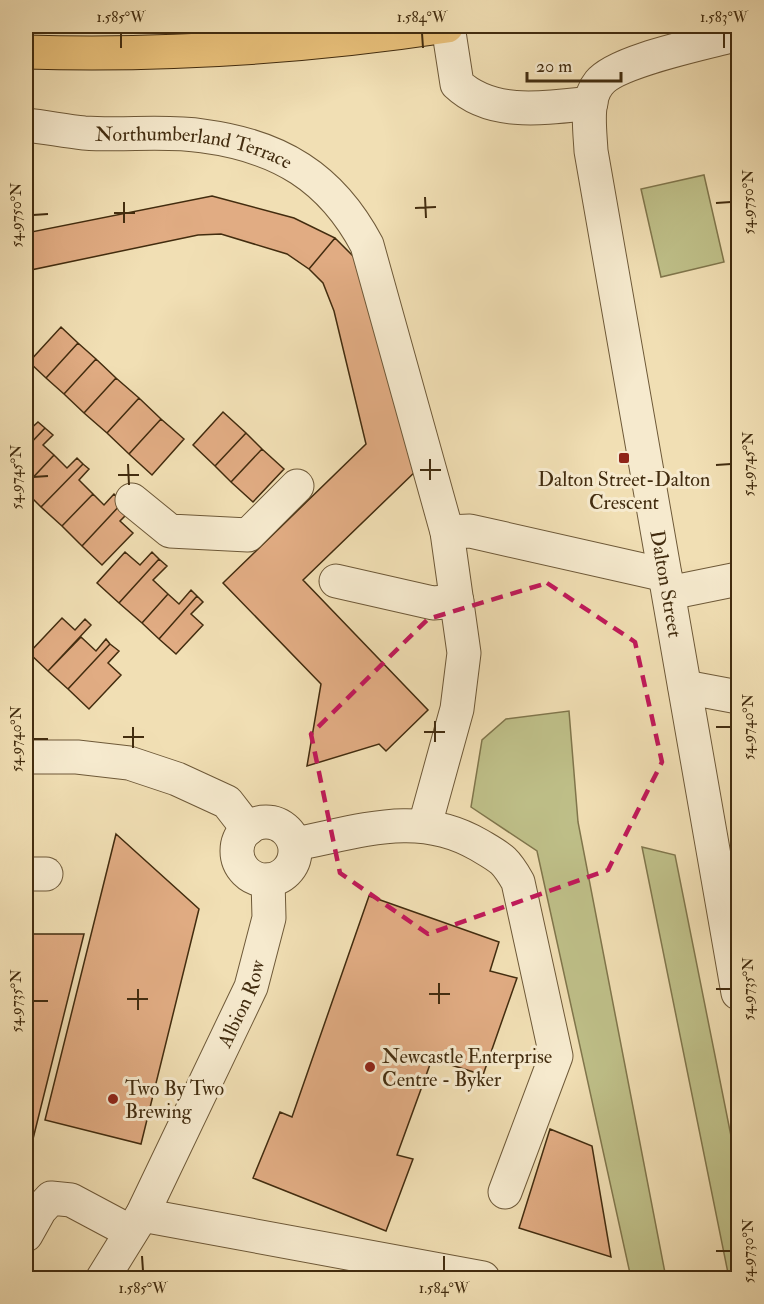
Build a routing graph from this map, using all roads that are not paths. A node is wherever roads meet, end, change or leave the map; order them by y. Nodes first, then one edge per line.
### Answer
1 (447, 26) edge
2 (738, 34) edge
3 (26, 52) edge
4 (591, 103) junction
5 (26, 125) edge
6 (297, 486) dead end
7 (132, 500) dead end
8 (458, 532) junction
9 (738, 579) edge
10 (336, 581) dead end
11 (667, 584) junction
12 (457, 601) junction
13 (685, 687) junction
14 (738, 697) edge
15 (26, 757) edge
16 (424, 825) junction
17 (248, 829) junction
18 (295, 844) junction
19 (268, 880) junction
20 (738, 989) edge
21 (505, 1192) dead end
22 (136, 1223) junction
23 (26, 1235) edge
24 (103, 1278) edge
25 (483, 1278) edge

1 - 3 main road
1 - 4 street
2 - 4 street
4 - 11 street, Dalton Street
5 - 8 street, Northumberland Terrace
6 - 7 street
8 - 11 street
8 - 12 street, Northumberland Terrace
9 - 11 street
10 - 12 street
11 - 13 street, Dalton Street
12 - 16 street, Northumberland Terrace
13 - 14 street
13 - 20 street, Dalton Street
15 - 17 street
16 - 18 street
16 - 21 street
17 - 18 street
17 - 19 street
18 - 19 street
19 - 22 street, Albion Row
22 - 23 street
22 - 24 street, Albion Row
22 - 25 street

